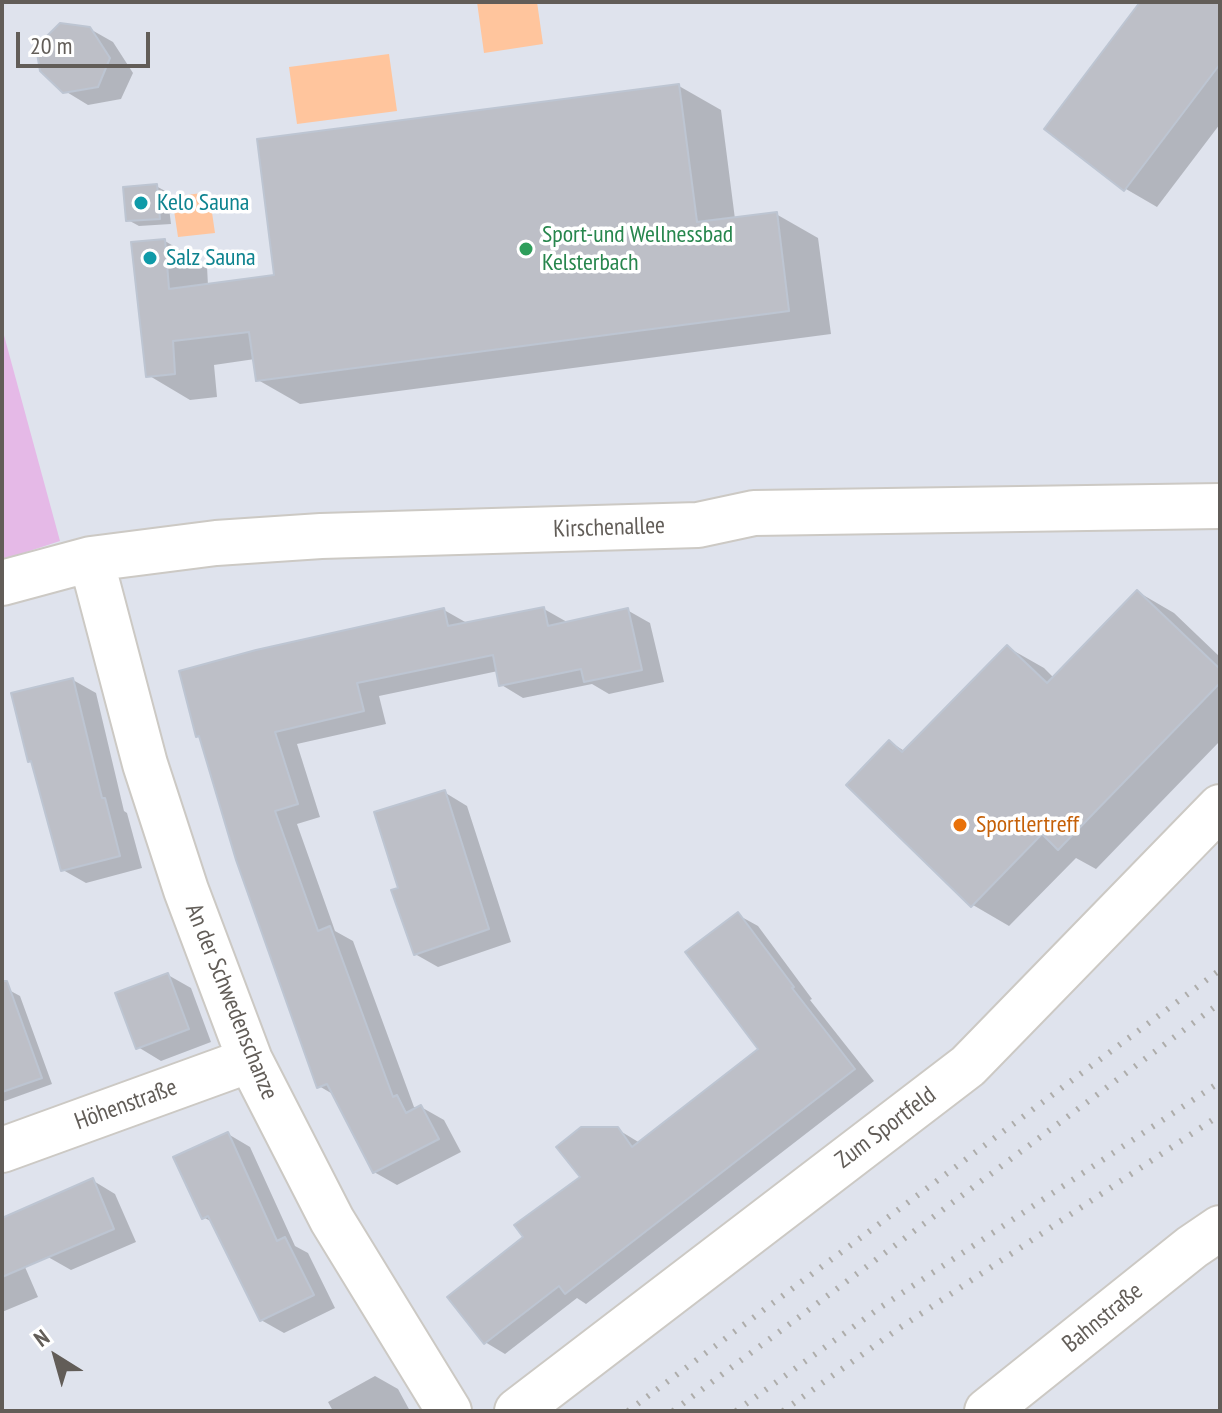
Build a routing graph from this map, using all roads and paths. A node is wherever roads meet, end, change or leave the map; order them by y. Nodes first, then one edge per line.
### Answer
1 (1220, 506) edge
2 (91, 559) junction
3 (2, 583) edge
4 (1220, 807) edge
5 (250, 1060) junction
6 (2, 1150) edge
7 (1220, 1228) edge
8 (449, 1411) edge
9 (517, 1411) edge
10 (987, 1411) edge

1 - 2 street, Kirschenallee
2 - 3 street, Kirschenallee
2 - 5 street, An der Schwedenschanze
4 - 9 street, Zum Sportfeld
5 - 6 street, Höhenstraße
5 - 8 street, An der Schwedenschanze
7 - 10 street, Bahnstraße

